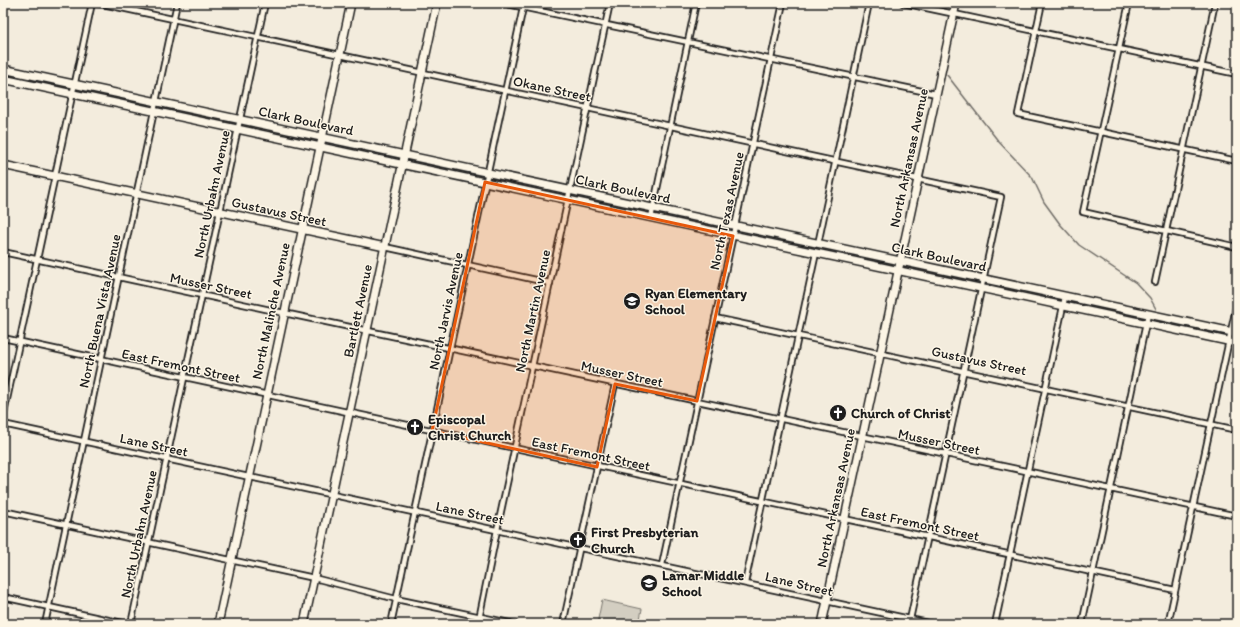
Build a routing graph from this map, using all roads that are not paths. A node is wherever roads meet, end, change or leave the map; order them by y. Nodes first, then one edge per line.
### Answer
1 (5, 3) edge
2 (92, 3) edge
3 (98, 3) edge
4 (178, 3) edge
5 (264, 3) edge
6 (350, 3) edge
7 (437, 3) edge
8 (502, 3) edge
9 (610, 3) edge
10 (696, 3) edge
11 (783, 3) edge
12 (869, 3) edge
13 (903, 3) edge
14 (956, 3) edge
15 (1042, 3) edge
16 (1129, 3) edge
17 (1215, 3) edge
18 (523, 5) edge
19 (3, 11) edge
20 (954, 13) junction
21 (174, 19) junction
22 (605, 25) junction
23 (1036, 31) junction
24 (257, 37) junction
25 (688, 42) junction
26 (1119, 48) junction
27 (339, 55) junction
28 (771, 60) junction
29 (1202, 66) junction
30 (3, 69) edge
31 (422, 72) junction
32 (1237, 74) edge
33 (854, 77) junction
34 (3, 79) edge
35 (75, 85) junction
36 (505, 90) junction
37 (73, 94) junction
38 (936, 94) junction
39 (156, 102) junction
40 (588, 108) junction
41 (154, 112) junction
42 (240, 120) junction
43 (670, 126) junction
44 (238, 129) junction
45 (1101, 132) junction
46 (322, 138) junction
47 (753, 143) junction
48 (320, 147) junction
49 (1184, 150) junction
50 (404, 155) junction
51 (836, 161) junction
52 (1237, 161) edge
53 (3, 165) edge
54 (402, 165) junction
55 (487, 173) junction
56 (55, 176) junction
57 (918, 179) junction
58 (485, 182) junction
59 (570, 191) junction
60 (136, 194) junction
61 (568, 200) junction
62 (653, 209) junction
63 (220, 212) junction
64 (650, 218) junction
65 (735, 226) junction
66 (302, 230) junction
67 (1165, 231) junction
68 (733, 236) junction
69 (818, 244) junction
70 (385, 247) junction
71 (1237, 247) edge
72 (3, 252) edge
73 (816, 253) junction
74 (37, 259) junction
75 (900, 262) junction
76 (468, 265) junction
77 (898, 271) junction
78 (119, 277) junction
79 (983, 279) junction
80 (1155, 282) dead end
81 (550, 283) junction
82 (981, 289) junction
83 (202, 296) junction
84 (1066, 297) junction
85 (1237, 303) edge
86 (1063, 306) junction
87 (284, 313) junction
88 (1148, 314) junction
89 (715, 318) junction
90 (1146, 324) junction
91 (367, 331) junction
92 (1234, 333) edge
93 (798, 336) junction
94 (3, 338) edge
95 (1229, 341) junction
96 (19, 342) junction
97 (1237, 343) edge
98 (450, 349) junction
99 (880, 354) junction
100 (101, 360) junction
101 (532, 366) junction
102 (963, 371) junction
103 (184, 378) junction
104 (615, 384) junction
105 (1046, 389) junction
106 (266, 396) junction
107 (697, 402) junction
108 (1128, 407) junction
109 (349, 414) junction
110 (3, 418) edge
111 (780, 419) junction
112 (3, 424) edge
113 (1211, 424) junction
114 (1237, 430) edge
115 (432, 431) junction
116 (863, 437) junction
117 (84, 441) junction
118 (514, 449) junction
119 (946, 454) junction
120 (167, 459) junction
121 (597, 467) junction
122 (1028, 472) junction
123 (249, 476) junction
124 (680, 484) junction
125 (1111, 490) junction
126 (332, 494) junction
127 (762, 502) junction
128 (1193, 507) junction
129 (3, 511) edge
130 (414, 512) junction
131 (1237, 516) edge
132 (845, 520) junction
133 (66, 525) junction
134 (497, 530) junction
135 (928, 537) junction
136 (149, 543) junction
137 (580, 548) junction
138 (1010, 555) junction
139 (231, 560) junction
140 (662, 565) junction
141 (1093, 573) junction
142 (314, 578) junction
143 (745, 583) junction
144 (1175, 590) junction
145 (3, 597) edge
146 (396, 599) junction
147 (827, 601) junction
148 (48, 607) junction
149 (480, 617) junction
150 (910, 622) edge
151 (45, 624) edge
152 (128, 624) edge
153 (131, 624) edge
154 (218, 624) edge
155 (304, 624) edge
156 (390, 624) edge
157 (478, 624) edge
158 (515, 624) edge
159 (563, 624) edge
160 (822, 624) edge
161 (933, 624) edge
162 (995, 624) edge
163 (1082, 624) edge
164 (1168, 624) edge

1 - 19 street
2 - 35 street
3 - 21 street, Okane Street
4 - 21 street, North Buena Vista Avenue
5 - 24 street, North Urbahn Avenue
6 - 27 main road, North Malinche Avenue
7 - 31 main road, Bartlett Avenue
8 - 18 street
9 - 22 street, North Martin Avenue
10 - 25 street
11 - 28 street, North Texas Avenue
12 - 33 street
13 - 20 street
14 - 20 main road, North Arkansas Avenue
15 - 23 street
16 - 26 street
17 - 29 street
18 - 22 street
18 - 36 street, North Jarvis Avenue
20 - 23 street
20 - 38 main road, North Arkansas Avenue
21 - 24 street, Okane Street
21 - 39 street, North Buena Vista Avenue
22 - 25 street
22 - 40 street, North Martin Avenue
23 - 26 street
23 - 45 street
24 - 27 street, Okane Street
24 - 42 street, North Urbahn Avenue
25 - 28 street
25 - 43 street
26 - 29 street
26 - 45 street
27 - 31 street, Okane Street
27 - 46 main road, North Malinche Avenue
28 - 33 street
28 - 47 street, North Texas Avenue
29 - 32 street
29 - 49 street
30 - 35 main road, Clark Boulevard
31 - 36 street, Okane Street
31 - 50 main road, Bartlett Avenue
33 - 38 street
33 - 51 street
34 - 37 main road, Clark Boulevard
35 - 37 street
35 - 39 main road, Clark Boulevard
36 - 40 street, Okane Street
36 - 55 street, North Jarvis Avenue
37 - 41 main road, Clark Boulevard
37 - 56 street
38 - 57 main road, North Arkansas Avenue
39 - 41 street, North Buena Vista Avenue
39 - 42 main road, Clark Boulevard
40 - 43 street, Okane Street
40 - 59 street, North Martin Avenue
41 - 44 main road, Clark Boulevard
41 - 60 street, North Buena Vista Avenue
42 - 44 street, North Urbahn Avenue
42 - 46 main road, Clark Boulevard
43 - 47 street, Okane Street
43 - 62 street
44 - 48 main road, Clark Boulevard
44 - 63 street, North Urbahn Avenue
45 - 49 street
45 - 67 street
46 - 48 main road, North Malinche Avenue
46 - 50 main road, Clark Boulevard
47 - 51 street, Okane Street
47 - 65 street, North Texas Avenue
48 - 54 main road, Clark Boulevard
48 - 66 main road, North Malinche Avenue
49 - 52 street
49 - 67 street
50 - 54 main road, Bartlett Avenue
50 - 55 main road, Clark Boulevard
51 - 57 street, Okane Street
51 - 69 street
53 - 56 main road, Gustavus Street
54 - 58 main road, Clark Boulevard
54 - 70 main road, Bartlett Avenue
55 - 58 street, North Jarvis Avenue
55 - 59 main road, Clark Boulevard
56 - 60 main road, Gustavus Street
56 - 74 street
57 - 75 main road, North Arkansas Avenue
57 - 79 street, Okane Street
58 - 61 main road, Clark Boulevard
58 - 76 street, North Jarvis Avenue
59 - 61 street, North Martin Avenue
59 - 62 main road, Clark Boulevard
60 - 63 main road, Gustavus Street
60 - 78 street, North Buena Vista Avenue
61 - 64 main road, Clark Boulevard
61 - 81 street, North Martin Avenue
62 - 64 street
62 - 65 main road, Clark Boulevard
63 - 66 main road, Gustavus Street
63 - 83 street, North Urbahn Avenue
64 - 68 main road, Clark Boulevard
65 - 68 street, North Texas Avenue
65 - 69 main road, Clark Boulevard
66 - 70 main road, Gustavus Street
66 - 87 main road, North Malinche Avenue
67 - 71 street
67 - 80 street
68 - 73 main road, Clark Boulevard
68 - 89 street, North Texas Avenue
69 - 75 main road, Clark Boulevard
70 - 76 street, Gustavus Street
70 - 91 main road, Bartlett Avenue
72 - 74 street, Musser Street
73 - 77 main road, Clark Boulevard
73 - 93 street
74 - 78 street, Musser Street
74 - 96 street
75 - 77 main road, North Arkansas Avenue
75 - 79 main road, Clark Boulevard
76 - 81 street, Gustavus Street
76 - 98 street, North Jarvis Avenue
77 - 82 main road, Clark Boulevard
77 - 99 main road, North Arkansas Avenue
78 - 83 street, Musser Street
78 - 100 street, North Buena Vista Avenue
79 - 82 street
79 - 84 main road, Clark Boulevard
81 - 101 street, North Martin Avenue
82 - 86 main road, Clark Boulevard
82 - 102 street
83 - 87 street, Musser Street
83 - 103 street, North Urbahn Avenue
84 - 86 street
84 - 88 main road, Clark Boulevard
85 - 92 street
86 - 90 main road, Clark Boulevard
86 - 105 street
87 - 91 street, Musser Street
87 - 106 main road, North Malinche Avenue
88 - 90 street
88 - 92 main road, Clark Boulevard
89 - 93 street, Gustavus Street
89 - 107 street, North Texas Avenue
90 - 95 main road, Clark Boulevard
90 - 108 street
91 - 98 street, Musser Street
91 - 109 main road, Bartlett Avenue
92 - 95 street
93 - 99 street, Gustavus Street
93 - 111 street
94 - 96 street, East Fremont Street
95 - 97 main road, Clark Boulevard
95 - 113 street
96 - 100 street, East Fremont Street
96 - 110 street
98 - 101 street, Musser Street
98 - 115 street, North Jarvis Avenue
99 - 102 street, Gustavus Street
99 - 116 main road, North Arkansas Avenue
100 - 103 street, East Fremont Street
100 - 117 street, North Buena Vista Avenue
101 - 104 street, Musser Street
101 - 118 street, North Martin Avenue
102 - 105 street, Gustavus Street
102 - 119 street
103 - 106 street, East Fremont Street
103 - 120 street, North Urbahn Avenue
104 - 107 street, Musser Street
104 - 121 street
105 - 108 street, Gustavus Street
105 - 122 street
106 - 109 street, East Fremont Street
106 - 123 main road, North Malinche Avenue
107 - 111 street, Musser Street
107 - 124 street, North Texas Avenue
108 - 113 street, Gustavus Street
108 - 125 street
109 - 115 street, East Fremont Street
109 - 126 main road, Bartlett Avenue
111 - 116 street, Musser Street
111 - 127 street
112 - 117 street, Lane Street
113 - 114 street, Gustavus Street
113 - 128 street
115 - 118 street, East Fremont Street
115 - 130 street, North Jarvis Avenue
116 - 119 street, Musser Street
116 - 132 main road, North Arkansas Avenue
117 - 120 street, Lane Street
117 - 133 street, North Buena Vista Avenue
118 - 121 street, East Fremont Street
118 - 134 street, North Martin Avenue
119 - 122 street, Musser Street
119 - 135 street
120 - 123 street, Lane Street
120 - 136 street, North Urbahn Avenue
121 - 124 street, East Fremont Street
121 - 137 street
122 - 125 street, Musser Street
122 - 138 street
123 - 126 street, Lane Street
123 - 139 main road, North Malinche Avenue
124 - 127 street, East Fremont Street
124 - 140 street, North Texas Avenue
125 - 128 street, Musser Street
125 - 141 street
126 - 130 street, Lane Street
126 - 142 main road, Bartlett Avenue
127 - 132 street, East Fremont Street
127 - 143 street
128 - 131 street, Musser Street
128 - 144 street
129 - 133 street
130 - 134 street, Lane Street
130 - 146 street, North Jarvis Avenue
132 - 135 street, East Fremont Street
132 - 147 main road, North Arkansas Avenue
133 - 136 street
133 - 148 street, North Buena Vista Avenue
134 - 137 street, Lane Street
134 - 149 street, North Martin Avenue
135 - 138 street, East Fremont Street
135 - 150 street
136 - 139 street
136 - 153 street, North Urbahn Avenue
137 - 140 street, Lane Street
137 - 159 street
138 - 141 street, East Fremont Street
138 - 162 street
139 - 142 street
139 - 154 main road, North Malinche Avenue
140 - 143 street, Lane Street
141 - 144 street, East Fremont Street
141 - 163 street
142 - 146 street
142 - 155 main road, Bartlett Avenue
143 - 147 street, Lane Street
144 - 164 street
145 - 148 street
146 - 149 street
146 - 156 street, North Jarvis Avenue
147 - 150 street, Lane Street
147 - 160 main road, North Arkansas Avenue
148 - 151 street, North Buena Vista Avenue
148 - 152 street
149 - 157 street, North Martin Avenue
149 - 158 street
150 - 161 street, Lane Street

